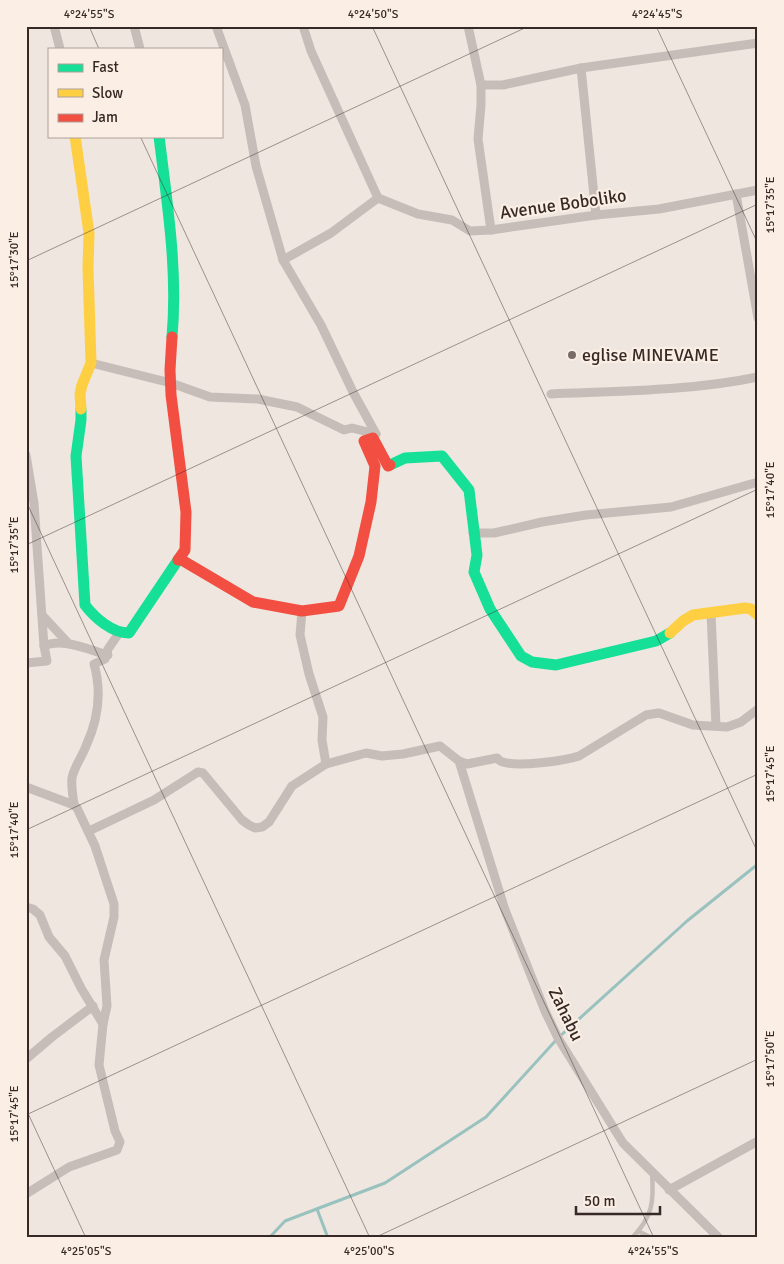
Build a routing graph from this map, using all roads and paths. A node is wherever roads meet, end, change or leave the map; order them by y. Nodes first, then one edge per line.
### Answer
1 (54, 26) edge
2 (134, 26) edge
3 (216, 26) edge
4 (303, 26) edge
5 (468, 26) edge
6 (758, 43) edge
7 (60, 48) edge
8 (140, 48) edge
9 (581, 68) junction
10 (481, 85) junction
11 (76, 138) edge
12 (159, 138) edge
13 (758, 190) edge
14 (736, 194) junction
15 (378, 198) junction
16 (596, 215) junction
17 (491, 230) junction
18 (284, 260) junction
19 (758, 318) edge
20 (91, 363) junction
21 (758, 377) edge
22 (171, 383) junction
23 (551, 394) dead end
24 (26, 455) edge
25 (758, 482) edge
26 (474, 533) junction
27 (180, 559) junction
28 (302, 611) junction
29 (711, 613) junction
30 (42, 615) junction
31 (758, 615) edge
32 (119, 633) junction
33 (70, 644) junction
34 (44, 646) junction
35 (108, 654) junction
36 (26, 664) edge
37 (758, 709) edge
38 (716, 726) junction
39 (459, 761) junction
40 (326, 764) junction
41 (26, 787) edge
42 (74, 805) junction
43 (88, 831) junction
44 (26, 907) edge
45 (92, 1006) junction
46 (103, 1024) junction
47 (26, 1059) edge
48 (758, 1141) edge
49 (652, 1173) junction
50 (669, 1190) junction
51 (26, 1194) edge
52 (638, 1231) junction
53 (632, 1238) edge
54 (652, 1238) edge
55 (719, 1238) edge

1 - 7 street
2 - 8 street
3 - 18 street
4 - 15 street
5 - 10 street
6 - 9 street
9 - 10 street
9 - 16 street
10 - 17 street
11 - 20 street
12 - 22 street
13 - 14 street, Avenue Boboliko
14 - 16 street, Avenue Boboliko
14 - 19 street
15 - 17 street, Avenue Boboliko
15 - 18 street
16 - 17 street, Avenue Boboliko
18 - 22 street
20 - 22 street
20 - 32 street
21 - 23 street
22 - 27 street
24 - 30 street
25 - 26 street
26 - 28 street
26 - 29 street
27 - 28 street
27 - 32 street
28 - 40 street
29 - 31 street
29 - 38 street
30 - 33 street
30 - 34 street
32 - 35 street
33 - 34 street
33 - 35 street
34 - 36 street
35 - 42 street
37 - 38 street
38 - 39 street
39 - 40 street
39 - 49 street, Zahabu
40 - 43 street
41 - 42 street
42 - 43 street
43 - 46 street
44 - 45 street
45 - 46 street
45 - 47 street
46 - 51 street
48 - 50 street
49 - 50 street, Zahabu
49 - 52 lane
50 - 55 street, Zahabu
52 - 53 lane
52 - 54 lane

